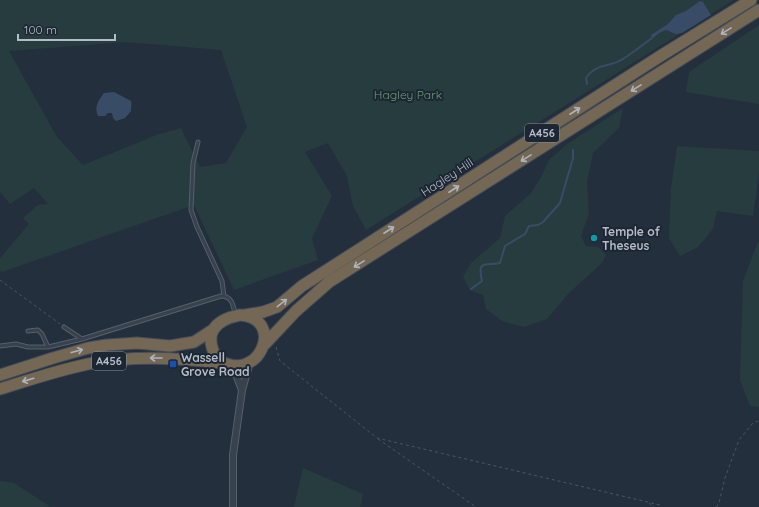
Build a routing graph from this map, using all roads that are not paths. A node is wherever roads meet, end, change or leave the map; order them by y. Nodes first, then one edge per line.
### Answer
1 (751, 0) edge
2 (759, 10) edge
3 (198, 142) dead end
4 (224, 296) junction
5 (240, 315) junction
6 (64, 327) road end
7 (214, 329) junction
8 (28, 331) dead end
9 (82, 339) junction
10 (264, 344) junction
11 (0, 346) edge
12 (48, 347) junction
13 (250, 362) junction
14 (226, 364) junction
15 (0, 375) edge
16 (0, 389) edge
17 (242, 390) junction
18 (234, 507) edge

5 -> 1 highway, Hagley Hill / A456
2 -> 10 highway, A456
3 - 4 lane
4 - 5 lane
4 - 9 lane
5 - 7 highway
5 - 10 highway
6 - 9 lane
7 - 14 highway
15 -> 7 highway, A456
8 - 12 lane
9 - 12 lane
10 - 13 highway
11 - 12 lane
13 - 14 highway
13 - 17 street
14 -> 16 highway, A456
14 - 17 street
17 - 18 street

